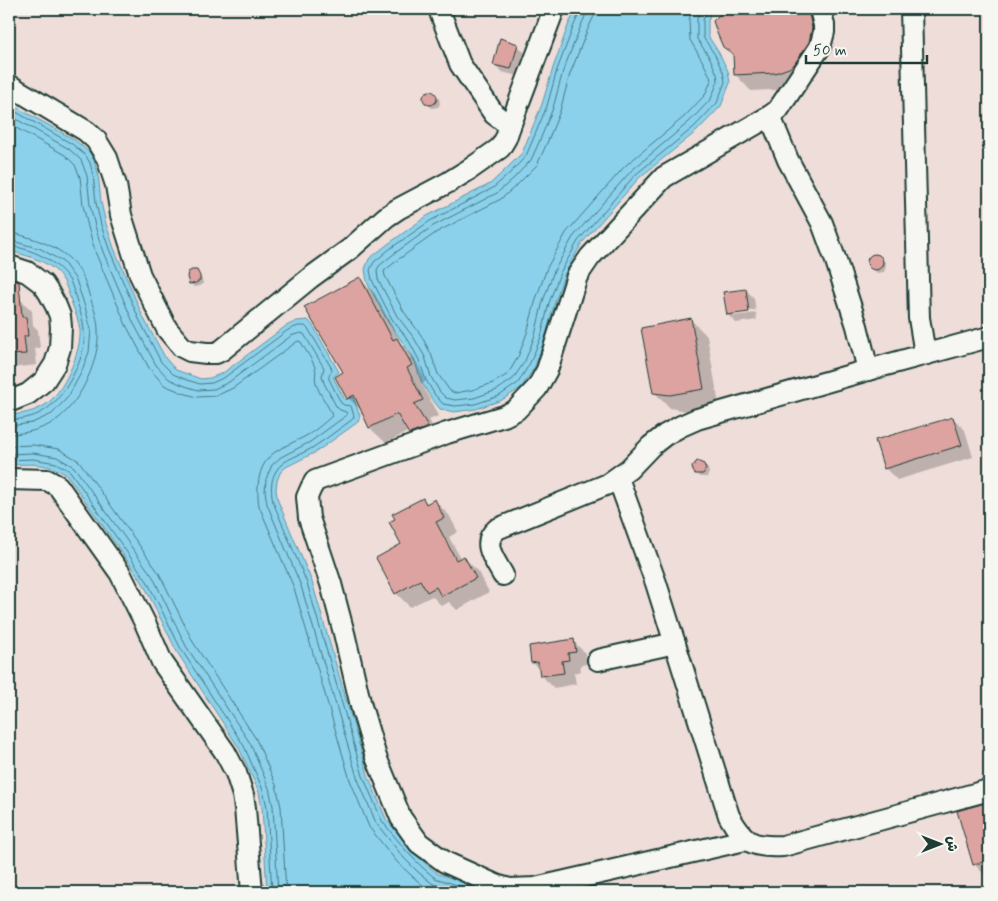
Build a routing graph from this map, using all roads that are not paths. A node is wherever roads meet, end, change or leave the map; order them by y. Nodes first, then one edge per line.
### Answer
1 (440, 9) edge
2 (554, 9) edge
3 (820, 9) edge
4 (911, 9) edge
5 (9, 85) edge
6 (770, 116) junction
7 (510, 126) junction
8 (9, 266) edge
9 (989, 338) edge
10 (927, 354) junction
11 (868, 370) junction
12 (9, 400) edge
13 (9, 478) edge
14 (618, 478) junction
15 (503, 575) dead end
16 (675, 643) junction
17 (598, 660) dead end
18 (989, 790) edge
19 (745, 840) junction
20 (535, 890) edge
21 (252, 892) edge

1 - 7 street
2 - 7 street
3 - 6 street
4 - 10 street
5 - 7 street
6 - 11 street
6 - 20 street
8 - 12 street
9 - 10 street
10 - 11 street
11 - 14 street
13 - 21 street
14 - 15 street
14 - 16 street
16 - 17 street
16 - 19 street
18 - 19 street
19 - 20 street

